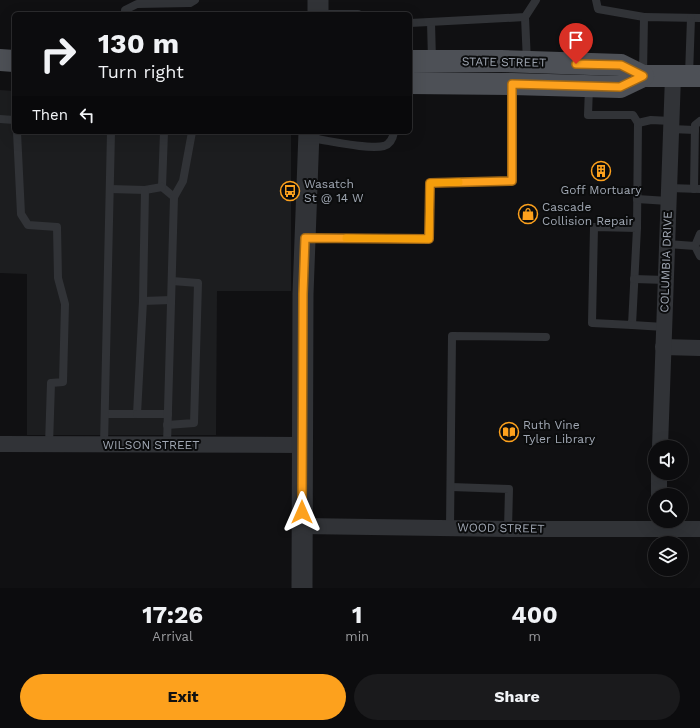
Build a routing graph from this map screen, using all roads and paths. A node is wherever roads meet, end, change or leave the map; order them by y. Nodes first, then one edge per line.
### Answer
1 (195, 0) edge
2 (318, 0) edge
3 (536, 0) edge
4 (596, 0) edge
5 (125, 12) edge
6 (318, 12) edge
7 (525, 16) junction
8 (644, 17) junction
9 (691, 18) junction
10 (700, 18) edge
11 (431, 22) junction
12 (412, 23) edge
13 (0, 60) edge
14 (12, 61) edge
15 (412, 61) edge
16 (432, 61) junction
17 (527, 62) junction
18 (643, 76) junction
19 (687, 76) edge
20 (412, 83) edge
21 (512, 84) junction
22 (589, 86) junction
23 (0, 120) edge
24 (12, 120) edge
25 (700, 120) edge
26 (638, 123) junction
27 (671, 125) junction
28 (695, 130) junction
29 (17, 134) edge
30 (111, 134) edge
31 (164, 134) edge
32 (192, 134) edge
33 (394, 134) edge
34 (309, 135) edge
35 (162, 187) junction
36 (110, 189) junction
37 (697, 189) edge
38 (145, 190) junction
39 (669, 195) junction
40 (174, 197) junction
41 (637, 200) junction
42 (636, 228) junction
43 (700, 234) edge
44 (305, 238) junction
45 (667, 244) junction
46 (695, 246) junction
47 (700, 256) edge
48 (634, 279) junction
49 (666, 280) junction
50 (172, 282) junction
51 (171, 300) junction
52 (143, 301) junction
53 (632, 325) junction
54 (664, 327) junction
55 (546, 337) dead end
56 (663, 347) junction
57 (700, 348) edge
58 (105, 414) junction
59 (137, 414) junction
60 (168, 414) junction
61 (167, 425) junction
62 (660, 440) edge
63 (0, 444) edge
64 (49, 445) junction
65 (104, 445) junction
66 (167, 445) junction
67 (302, 445) junction
68 (451, 487) junction
69 (648, 525) edge
70 (302, 526) junction
71 (450, 528) junction
72 (688, 528) edge
73 (508, 529) junction
74 (700, 529) edge
75 (302, 588) edge

1 - 5 lane
2 - 6 street
3 - 7 lane
4 - 8 lane
7 - 11 lane
7 - 17 lane
8 - 9 lane
8 - 18 lane
9 - 10 lane
9 - 19 lane
11 - 12 lane
11 - 16 lane
13 - 14 main road
15 - 16 main road, STATE STREET
16 - 17 main road, STATE STREET
17 - 18 main road, STATE STREET
18 - 19 main road, STATE STREET
18 - 22 main road, STATE STREET
19 - 27 street, COLUMBIA DRIVE
20 - 21 main road, STATE STREET
21 - 22 main road, STATE STREET
21 - 44 lane
22 - 26 lane
23 - 24 lane
25 - 28 lane
26 - 27 lane
26 - 41 lane
27 - 28 lane
27 - 39 street, COLUMBIA DRIVE
28 - 37 lane
29 - 64 lane
30 - 36 lane
31 - 35 lane
32 - 40 lane
33 - 34 lane
34 - 44 street
35 - 38 lane
35 - 40 lane
36 - 38 lane
36 - 58 lane
37 - 39 lane
38 - 52 lane
39 - 41 lane
39 - 45 street, COLUMBIA DRIVE
40 - 50 lane
41 - 42 lane
42 - 48 lane
42 - 53 lane
43 - 46 lane
44 - 67 street
45 - 46 lane
45 - 49 street, COLUMBIA DRIVE
46 - 47 lane
48 - 49 lane
48 - 53 lane
49 - 54 street, COLUMBIA DRIVE
50 - 51 lane
50 - 61 lane
51 - 52 lane
51 - 60 lane
52 - 59 lane
53 - 54 lane
54 - 56 street, COLUMBIA DRIVE
55 - 68 lane
56 - 57 street
56 - 62 street, COLUMBIA DRIVE
58 - 59 lane
58 - 65 lane
59 - 60 lane
60 - 61 lane
61 - 66 lane
63 - 64 street, WILSON STREET
64 - 65 street, WILSON STREET
65 - 66 street, WILSON STREET
66 - 67 street, WILSON STREET
67 - 70 street
68 - 71 lane
68 - 73 lane
69 - 73 street, WOOD STREET
70 - 71 street, WOOD STREET
70 - 75 street
71 - 73 street, WOOD STREET
72 - 74 street, WOOD STREET

